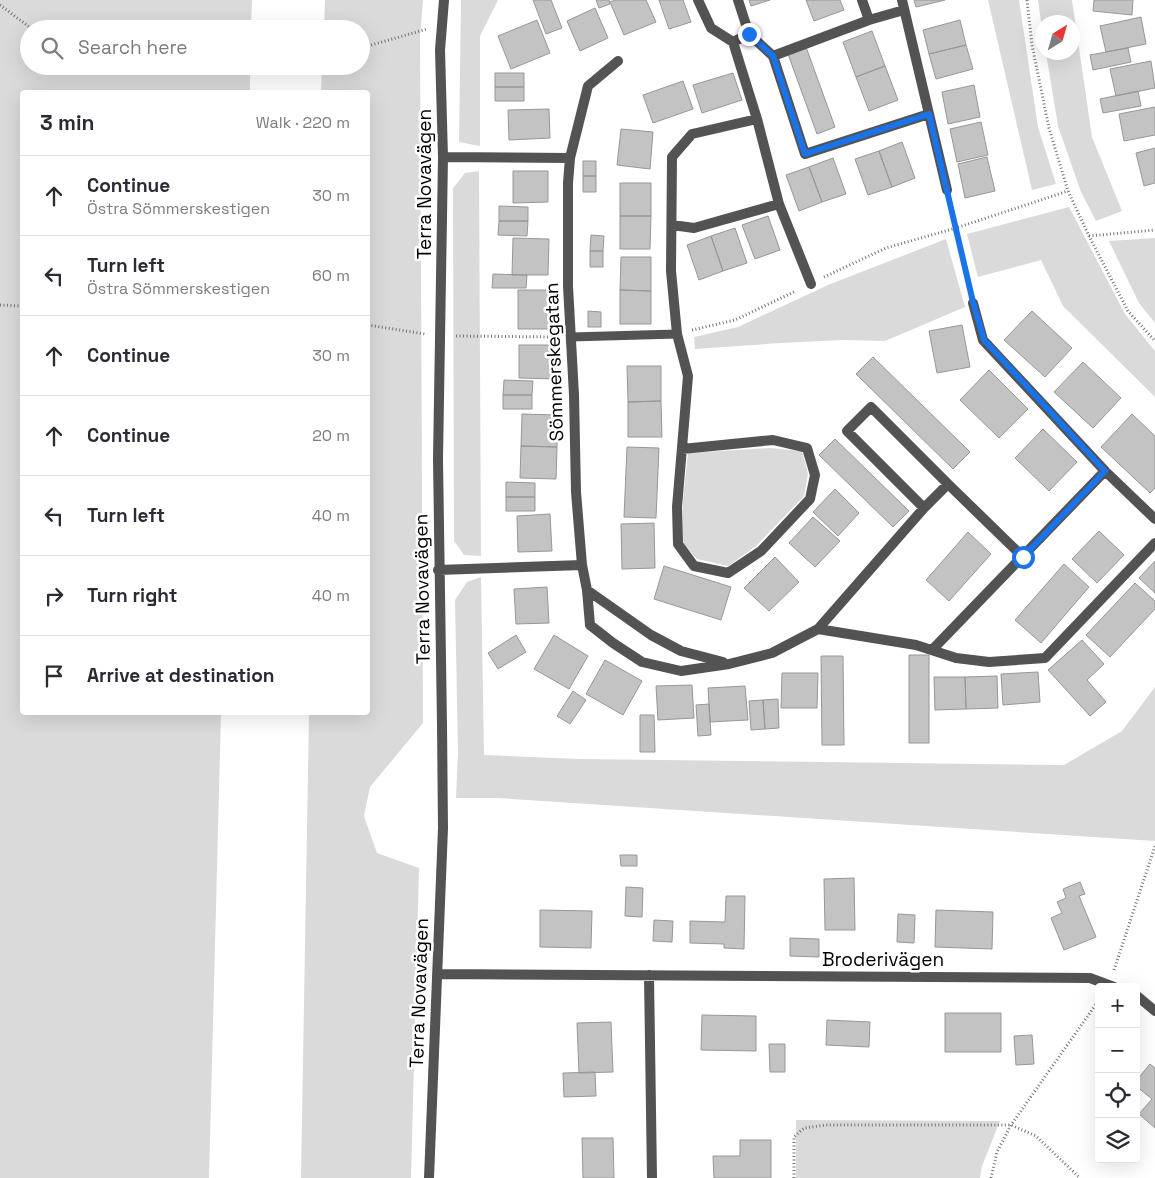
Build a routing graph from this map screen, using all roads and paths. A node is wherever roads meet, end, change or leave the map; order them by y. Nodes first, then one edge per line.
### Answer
1 (444, 0) edge
2 (698, 0) edge
3 (738, 0) edge
4 (862, 0) edge
5 (1027, 0) edge
6 (0, 5) edge
7 (903, 5) edge
8 (20, 20) edge
9 (869, 20) junction
10 (442, 24) junction
11 (749, 34) junction
12 (733, 42) junction
13 (370, 45) edge
14 (773, 56) junction
15 (618, 61) dead end
16 (929, 114) junction
17 (757, 119) junction
18 (444, 156) junction
19 (570, 158) junction
20 (947, 190) joint
21 (1068, 191) junction
22 (779, 204) junction
23 (672, 225) junction
24 (956, 228) junction
25 (1155, 230) edge
26 (1088, 236) junction
27 (810, 284) junction
28 (973, 302) joint
29 (0, 305) edge
30 (20, 306) edge
31 (370, 325) edge
32 (677, 334) junction
33 (440, 336) junction
34 (571, 338) junction
35 (1155, 341) edge
36 (682, 449) junction
37 (1105, 471) junction
38 (948, 484) junction
39 (924, 508) junction
40 (1155, 519) edge
41 (1155, 543) edge
42 (1023, 557) junction
43 (582, 564) junction
44 (438, 570) junction
45 (587, 590) junction
46 (818, 629) junction
47 (932, 650) junction
48 (729, 664) junction
49 (1155, 846) edge
50 (437, 974) junction
51 (649, 975) junction
52 (1104, 983) edge
53 (1113, 983) edge
54 (1140, 998) edge
55 (1095, 1006) edge
56 (1155, 1011) edge
57 (1012, 1125) junction
58 (430, 1178) edge
59 (652, 1178) edge
60 (794, 1178) edge
61 (991, 1178) edge
62 (1080, 1178) edge

1 - 10 street, Terra Novavägen
2 - 12 street
3 - 11 street
4 - 9 street
5 - 21 path
6 - 8 path
7 - 9 street
7 - 16 street
9 - 14 street
10 - 13 path
10 - 18 street, Terra Novavägen
11 - 12 street
11 - 14 street
12 - 17 street
14 - 16 street
15 - 19 street, Sömmerskegatan
16 - 20 street
17 - 22 street
17 - 23 street
18 - 19 street
18 - 33 street, Terra Novavägen
19 - 34 street, Sömmerskegatan
20 - 24 path
21 - 24 path
21 - 26 path
22 - 23 street
22 - 27 street
23 - 32 street
24 - 27 path
24 - 28 path
25 - 26 path
26 - 35 path
27 - 32 path
28 - 37 street
29 - 30 path
31 - 33 path
32 - 34 lane
32 - 36 street
33 - 34 path
33 - 44 street, Terra Novavägen
34 - 43 street, Sömmerskegatan
36 - 36 street
37 - 40 street
37 - 42 street
38 - 39 street, Sömmerskegatan
38 - 39 street
38 - 42 street
39 - 46 street, Sömmerskegatan
41 - 47 street
42 - 47 street
43 - 44 street
43 - 45 street, Sömmerskegatan
44 - 50 street, Terra Novavägen
45 - 48 street, Sömmerskegatan
45 - 48 street, Sömmerskegatan
46 - 47 street
46 - 48 street, Sömmerskegatan
49 - 53 path
50 - 51 street, Broderivägen
50 - 58 street, Terra Novavägen
51 - 52 street, Broderivägen
51 - 59 street
54 - 56 street
55 - 57 path
57 - 60 path
57 - 61 path
57 - 62 path

